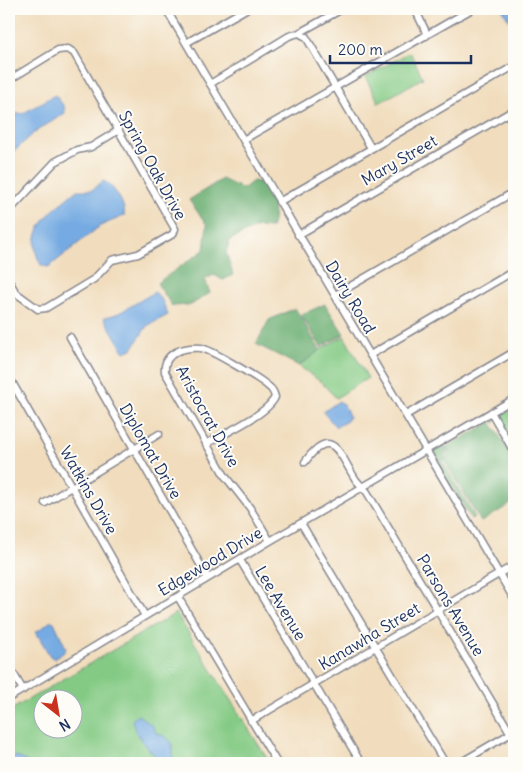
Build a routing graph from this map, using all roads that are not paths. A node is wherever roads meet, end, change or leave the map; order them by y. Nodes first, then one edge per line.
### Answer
1 (166, 9) edge
2 (246, 9) edge
3 (342, 9) edge
4 (415, 9) edge
5 (472, 9) edge
6 (299, 33) junction
7 (426, 36) junction
8 (186, 43) junction
9 (514, 66) edge
10 (9, 80) edge
11 (210, 84) junction
12 (335, 88) junction
13 (514, 110) edge
14 (119, 130) junction
15 (244, 140) junction
16 (371, 148) junction
17 (514, 192) edge
18 (279, 202) junction
19 (9, 210) edge
20 (298, 235) junction
21 (514, 271) edge
22 (9, 281) edge
23 (335, 295) junction
24 (70, 338) dead end
25 (514, 352) edge
26 (370, 354) junction
27 (9, 378) edge
28 (514, 399) edge
29 (491, 412) junction
30 (406, 415) junction
31 (159, 434) dead end
32 (206, 444) junction
33 (426, 449) junction
34 (134, 450) junction
35 (514, 452) edge
36 (305, 462) dead end
37 (363, 486) junction
38 (72, 487) junction
39 (45, 503) dead end
40 (301, 522) junction
41 (270, 541) junction
42 (240, 560) junction
43 (514, 565) edge
44 (499, 574) junction
45 (208, 578) junction
46 (178, 597) junction
47 (514, 599) edge
48 (438, 611) junction
49 (145, 616) junction
50 (376, 648) junction
51 (9, 666) edge
52 (314, 684) junction
53 (23, 690) junction
54 (9, 698) edge
55 (252, 721) junction
56 (513, 734) edge
57 (277, 763) edge
58 (361, 763) edge
59 (445, 763) edge
60 (460, 763) edge

1 - 8 street, Dairy Road
2 - 8 street
3 - 6 street
4 - 7 street
5 - 7 street
6 - 11 street
6 - 12 street
7 - 12 street
8 - 11 street, Dairy Road
9 - 16 street
10 - 14 street, Spring Oak Drive
11 - 15 street, Dairy Road
12 - 15 street
12 - 16 street
13 - 20 street, Mary Street
14 - 19 street
14 - 22 street, Spring Oak Drive
15 - 18 street, Dairy Road
16 - 18 street
17 - 23 street
18 - 20 street, Dairy Road
20 - 23 street, Dairy Road
21 - 26 street
23 - 26 street, Dairy Road
24 - 34 street, Diplomat Drive
25 - 30 street
26 - 30 street, Dairy Road
27 - 38 street, Watkins Drive
28 - 29 street, Edgewood Drive
29 - 33 street, Edgewood Drive
29 - 35 street
30 - 33 street, Dairy Road
31 - 34 street
32 - 32 street, Aristocrat Drive
32 - 41 street, Aristocrat Drive
33 - 37 street, Edgewood Drive
33 - 44 street, Dairy Road
34 - 38 street
34 - 45 street, Diplomat Drive
36 - 37 street, Parsons Avenue
37 - 40 street, Edgewood Drive
37 - 48 street, Parsons Avenue
38 - 39 street
38 - 49 street, Watkins Drive
40 - 41 street, Edgewood Drive
40 - 50 street
41 - 42 street, Edgewood Drive
42 - 45 street, Edgewood Drive
42 - 52 street, Lee Avenue
43 - 44 street, Kanawha Street
44 - 47 street, Dairy Road
44 - 48 street, Kanawha Street
45 - 46 street, Edgewood Drive
46 - 49 street, Edgewood Drive
46 - 55 street
48 - 50 street, Kanawha Street
48 - 56 street, Parsons Avenue
49 - 53 street, Edgewood Drive
50 - 52 street, Kanawha Street
50 - 59 street
51 - 53 street
52 - 55 street, Kanawha Street
52 - 58 street, Lee Avenue
53 - 54 street, Edgewood Drive
55 - 57 street
56 - 60 street

